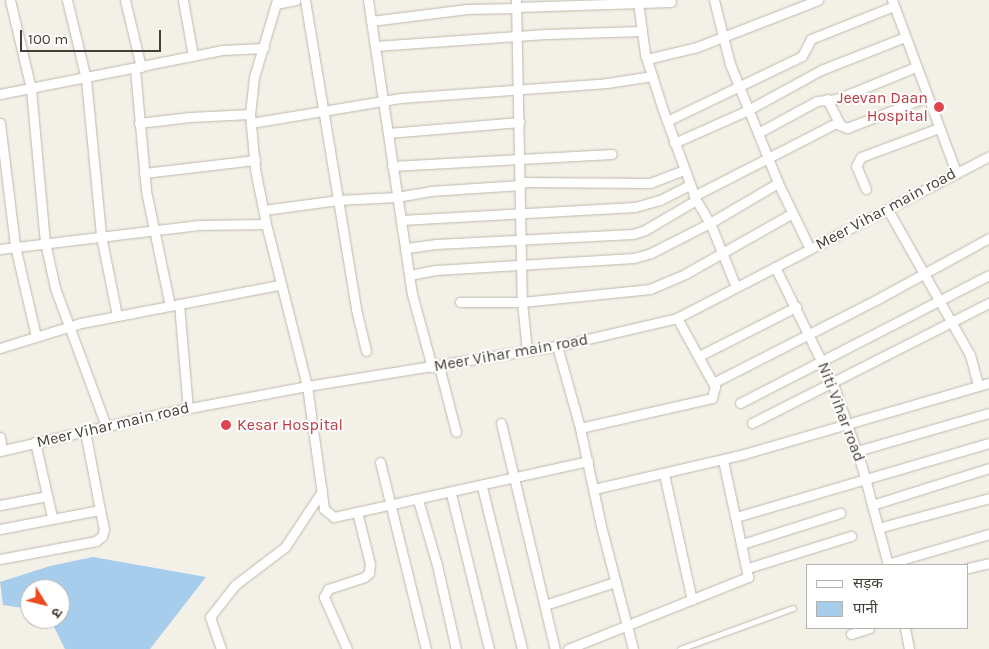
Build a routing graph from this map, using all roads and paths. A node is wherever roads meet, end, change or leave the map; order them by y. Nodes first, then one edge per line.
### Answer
1 (10, 0) edge
2 (67, 0) edge
3 (125, 0) edge
4 (183, 0) edge
5 (296, 0) edge
6 (305, 0) edge
7 (368, 0) edge
8 (818, 0) edge
9 (718, 1) edge
10 (277, 2) edge
11 (638, 2) junction
12 (671, 2) dead end
13 (893, 3) edge
14 (517, 5) edge
15 (371, 21) junction
16 (642, 31) junction
17 (517, 36) junction
18 (724, 37) junction
19 (905, 37) junction
20 (375, 46) junction
21 (264, 48) junction
22 (193, 56) junction
23 (647, 59) junction
24 (916, 67) junction
25 (138, 68) junction
26 (652, 76) junction
27 (86, 79) junction
28 (738, 85) junction
29 (31, 89) junction
30 (520, 89) junction
31 (0, 94) edge
32 (927, 97) junction
33 (827, 99) junction
34 (382, 101) junction
35 (748, 110) junction
36 (324, 111) junction
37 (251, 119) junction
38 (666, 121) junction
39 (520, 122) junction
40 (838, 122) junction
41 (0, 123) edge
42 (140, 123) junction
43 (939, 128) junction
44 (388, 133) junction
45 (758, 133) junction
46 (674, 143) junction
47 (612, 154) dead end
48 (989, 156) edge
49 (521, 157) junction
50 (768, 158) junction
51 (255, 160) junction
52 (392, 166) junction
53 (684, 170) junction
54 (956, 172) junction
55 (144, 173) junction
56 (521, 183) junction
57 (778, 183) junction
58 (690, 185) junction
59 (866, 189) dead end
60 (397, 197) junction
61 (695, 198) junction
62 (338, 200) junction
63 (264, 210) junction
64 (888, 210) junction
65 (522, 214) junction
66 (791, 214) junction
67 (401, 220) junction
68 (710, 223) junction
69 (266, 224) junction
70 (152, 231) junction
71 (101, 236) junction
72 (989, 238) edge
73 (522, 239) junction
74 (45, 242) junction
75 (15, 246) junction
76 (407, 248) junction
77 (0, 249) edge
78 (810, 249) junction
79 (722, 253) junction
80 (522, 265) junction
81 (776, 267) junction
82 (922, 274) junction
83 (410, 275) junction
84 (989, 275) edge
85 (279, 285) junction
86 (736, 287) junction
87 (940, 300) junction
88 (460, 302) dead end
89 (522, 302) junction
90 (989, 303) edge
91 (174, 305) junction
92 (796, 307) junction
93 (116, 315) junction
94 (677, 318) junction
95 (952, 321) junction
96 (69, 326) junction
97 (808, 333) junction
98 (36, 336) junction
99 (557, 346) junction
100 (0, 348) edge
101 (366, 351) dead end
102 (527, 351) junction
103 (699, 356) junction
104 (822, 362) junction
105 (436, 367) junction
106 (713, 383) junction
107 (989, 383) edge
108 (833, 384) junction
109 (978, 385) junction
110 (306, 386) junction
111 (740, 402) dead end
112 (188, 408) junction
113 (989, 413) edge
114 (501, 423) dead end
115 (752, 423) dead end
116 (847, 423) junction
117 (106, 426) junction
118 (580, 428) junction
119 (85, 431) junction
120 (456, 432) dead end
121 (0, 437) edge
122 (35, 442) junction
123 (989, 443) edge
124 (1, 450) edge
125 (857, 451) junction
126 (723, 460) junction
127 (588, 461) junction
128 (380, 462) dead end
129 (989, 468) edge
130 (664, 474) junction
131 (866, 479) junction
132 (514, 480) junction
133 (482, 487) junction
134 (594, 489) junction
135 (322, 491) junction
136 (451, 494) junction
137 (47, 496) junction
138 (989, 498) edge
139 (418, 500) junction
140 (0, 505) edge
141 (872, 505) junction
142 (391, 506) junction
143 (100, 510) junction
144 (357, 512) junction
145 (840, 512) dead end
146 (52, 517) junction
147 (736, 517) junction
148 (878, 528) junction
149 (0, 529) edge
150 (989, 534) edge
151 (852, 536) dead end
152 (742, 544) junction
153 (0, 559) edge
154 (989, 563) edge
155 (887, 564) edge
156 (890, 564) edge
157 (748, 568) junction
158 (969, 568) edge
159 (616, 582) junction
160 (692, 600) junction
161 (545, 605) junction
162 (793, 608) dead end
163 (629, 627) junction
164 (866, 629) edge
165 (905, 629) edge
166 (851, 634) dead end
167 (221, 649) edge
168 (347, 649) edge
169 (426, 649) edge
170 (456, 649) edge
171 (489, 649) edge
172 (522, 649) edge
173 (556, 649) edge
174 (568, 649) edge
175 (633, 649) edge
176 (680, 649) edge
177 (909, 649) edge

1 - 29 street
2 - 27 street
3 - 25 street
4 - 22 street
5 - 10 street
6 - 36 street
7 - 15 street
8 - 18 street
9 - 18 street
10 - 21 street
11 - 12 street
11 - 14 street
11 - 16 street
13 - 19 street
13 - 28 street
14 - 15 street
14 - 17 street
15 - 20 street
16 - 17 street
16 - 23 street
17 - 20 street
17 - 30 street
18 - 23 street
18 - 28 street
19 - 24 street
19 - 35 street
20 - 34 street
21 - 22 street
21 - 37 street
22 - 25 street
23 - 26 street
24 - 32 street
24 - 33 street
25 - 27 street
25 - 42 street
26 - 30 street
26 - 38 street
27 - 29 street
27 - 71 street
28 - 35 street
28 - 38 street
29 - 31 street
29 - 74 street
30 - 34 street
30 - 39 street
32 - 40 street
32 - 43 street
33 - 40 street
33 - 45 street
34 - 36 street
34 - 44 street
35 - 45 street
35 - 46 street
36 - 37 street
36 - 62 street
37 - 42 street
37 - 51 street
38 - 46 street
39 - 44 street
39 - 49 street
40 - 50 street
41 - 75 street
42 - 55 street
43 - 54 street
43 - 59 street
44 - 52 street
45 - 50 street
46 - 53 street
47 - 49 street
48 - 54 street, Meer Vihar main road
49 - 52 street
49 - 56 street
50 - 57 street
50 - 61 street
51 - 55 street
51 - 63 street
52 - 60 street
53 - 56 street
53 - 58 street
54 - 64 street, Meer Vihar main road
55 - 70 street
56 - 60 street
56 - 65 street
57 - 66 street
57 - 68 street
58 - 61 street
58 - 65 street
60 - 62 street
60 - 67 street
61 - 68 street
61 - 73 street
62 - 63 street
62 - 101 street
63 - 69 street
64 - 78 street, Meer Vihar main road
64 - 82 street
65 - 67 street
65 - 73 street
66 - 78 street
66 - 79 street
67 - 76 street
68 - 79 street
68 - 80 street
69 - 70 street
69 - 85 street
70 - 71 street
70 - 91 street
71 - 74 street
71 - 93 street
72 - 82 street
73 - 76 street
73 - 80 street
74 - 75 street
74 - 96 street
75 - 77 street
75 - 98 street
76 - 83 street
78 - 81 street, Meer Vihar main road
79 - 86 street
79 - 89 street
80 - 83 street
80 - 89 street
81 - 86 street, Meer Vihar main road
81 - 92 street, Niti Vihar road
82 - 87 street
82 - 97 street
83 - 105 street
84 - 87 street
85 - 91 street
85 - 110 street
86 - 94 street, Meer Vihar main road
87 - 95 street
87 - 104 street
88 - 89 street
89 - 102 street
90 - 95 street
91 - 93 street
91 - 112 street
92 - 97 street, Niti Vihar road
92 - 103 street
93 - 96 street
94 - 99 street, Meer Vihar main road
94 - 103 street
95 - 108 street
95 - 109 street
96 - 98 street
96 - 117 street
97 - 104 street, Niti Vihar road
97 - 106 street
98 - 100 street
99 - 102 street, Meer Vihar main road
99 - 118 street
102 - 105 street, Meer Vihar main road
103 - 106 street
104 - 108 street, Niti Vihar road
104 - 111 street
105 - 110 street, Meer Vihar main road
105 - 120 street
106 - 118 street
107 - 109 street
108 - 115 street
108 - 116 street, Niti Vihar road
109 - 116 street
110 - 112 street, Meer Vihar main road
110 - 135 street
112 - 117 street, Meer Vihar main road
113 - 125 street
114 - 132 street
116 - 125 street, Niti Vihar road
116 - 126 street
117 - 119 street, Meer Vihar main road
118 - 127 street
119 - 122 street, Meer Vihar main road
119 - 143 street
121 - 124 street
122 - 124 street, Meer Vihar main road
122 - 137 street
123 - 131 street
125 - 131 street, Niti Vihar road
126 - 130 street
126 - 147 street
127 - 132 street
127 - 134 street
128 - 142 street
129 - 141 street
130 - 134 street
130 - 160 street
131 - 141 street, Niti Vihar road
131 - 147 street
132 - 133 street
132 - 161 street
133 - 136 street
133 - 172 street
134 - 159 street
135 - 144 street
135 - 167 street
136 - 139 street
136 - 171 street
137 - 140 street
137 - 146 street
138 - 148 street
139 - 142 street
139 - 170 street
141 - 148 street, Niti Vihar road
142 - 144 street
142 - 169 street
143 - 146 street
143 - 153 street
144 - 168 street
145 - 152 street
146 - 149 street
147 - 152 street
148 - 155 street, Niti Vihar road
150 - 156 street
151 - 157 street
152 - 157 street
154 - 158 street
157 - 160 street
159 - 161 street
159 - 163 street
160 - 163 street
161 - 173 street
162 - 176 lane
163 - 174 street
163 - 175 street
164 - 166 street
165 - 177 street

